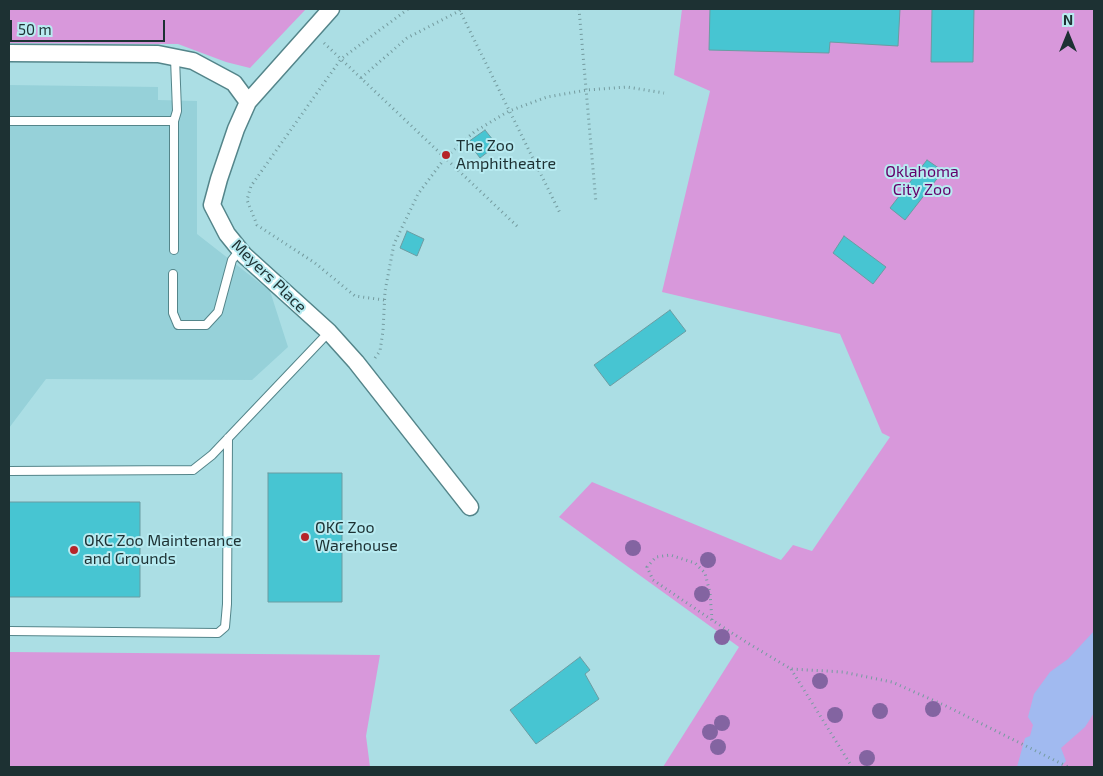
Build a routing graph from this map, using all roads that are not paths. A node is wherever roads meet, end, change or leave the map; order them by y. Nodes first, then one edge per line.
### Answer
1 (331, 9) edge
2 (9, 53) edge
3 (175, 58) junction
4 (248, 102) junction
5 (9, 121) edge
6 (174, 121) junction
7 (174, 250) dead end
8 (240, 250) junction
9 (173, 274) dead end
10 (330, 332) junction
11 (228, 438) junction
12 (9, 471) edge
13 (470, 507) dead end
14 (9, 631) edge

1 - 4 street
2 - 3 street
3 - 4 street
3 - 6 lane
4 - 8 street, Meyers Place
5 - 6 lane
6 - 7 lane
8 - 9 lane
8 - 10 street, Meyers Place
10 - 11 lane
10 - 13 street, Meyers Place
11 - 12 lane
11 - 14 lane

